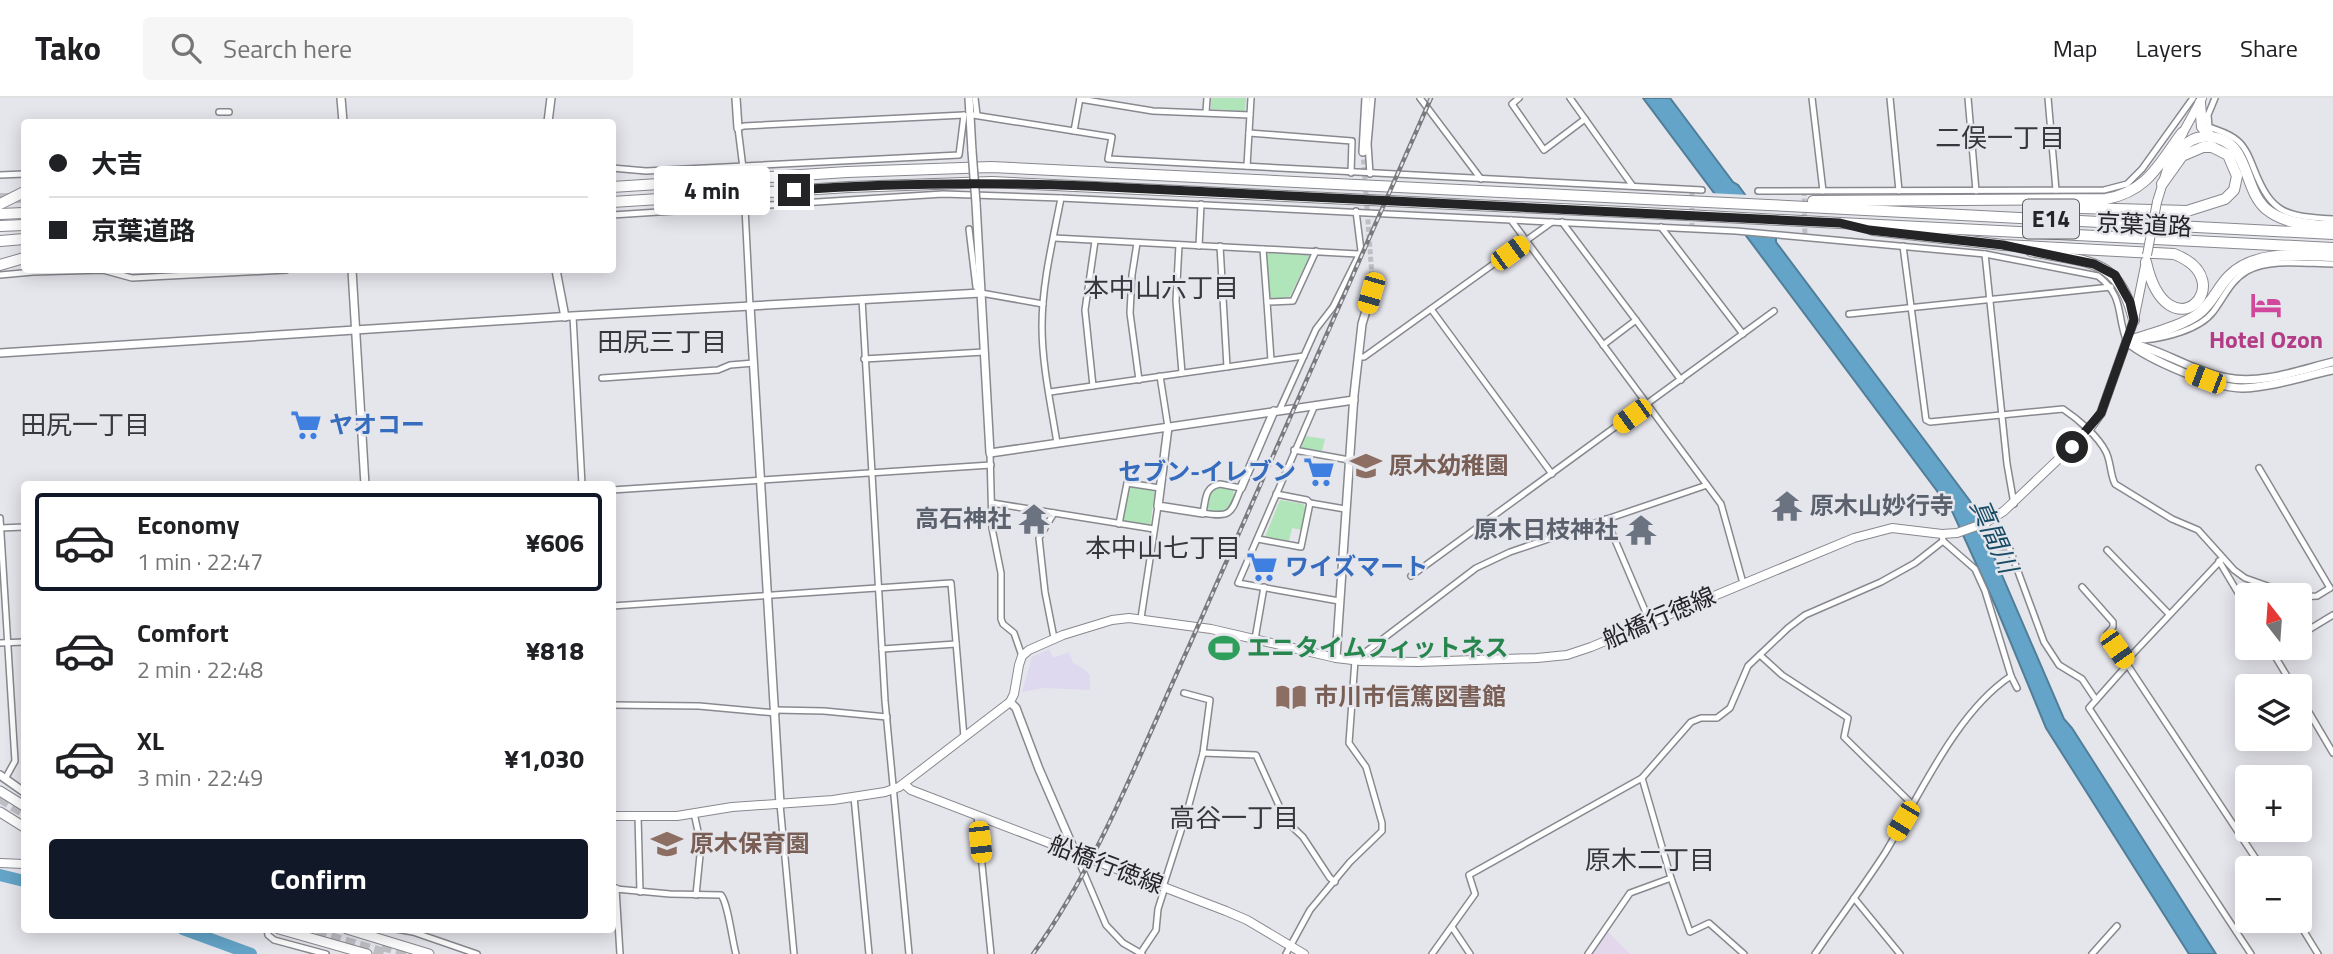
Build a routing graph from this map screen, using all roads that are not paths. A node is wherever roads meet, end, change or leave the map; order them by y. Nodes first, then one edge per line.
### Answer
1 (341, 98) edge
2 (551, 98) edge
3 (736, 98) edge
4 (969, 98) edge
5 (975, 98) edge
6 (1207, 98) edge
7 (1251, 98) edge
8 (1366, 98) edge
9 (1372, 98) edge
10 (1420, 98) edge
11 (1520, 98) edge
12 (1570, 98) edge
13 (1811, 98) edge
14 (1891, 98) edge
15 (1968, 98) edge
16 (2048, 98) edge
17 (2215, 98) edge
18 (1080, 99) edge
19 (2199, 100) edge
20 (219, 112) dead end
21 (229, 112) dead end
22 (1206, 112) junction
23 (970, 115) junction
24 (1250, 115) junction
25 (343, 119) edge
26 (548, 119) edge
27 (1585, 119) junction
28 (738, 128) junction
29 (1074, 131) junction
30 (1249, 133) junction
31 (2182, 133) junction
32 (2211, 137) junction
33 (1363, 152) tunnel mouth
34 (2168, 163) junction
35 (1247, 166) junction
36 (743, 167) junction
37 (616, 168) edge
38 (1352, 173) junction
39 (21, 174) edge
40 (1370, 174) junction
41 (0, 176) edge
42 (1481, 179) junction
43 (2162, 184) junction
44 (1632, 185) junction
45 (616, 187) edge
46 (1702, 190) dead end
47 (2056, 190) junction
48 (1758, 191) dead end
49 (1823, 191) junction
50 (1899, 191) junction
51 (1976, 191) junction
52 (21, 194) edge
53 (1061, 198) junction
54 (1937, 200) junction
55 (616, 202) edge
56 (0, 204) edge
57 (1201, 204) junction
58 (1768, 205) junction
59 (745, 208) junction
60 (1356, 211) junction
61 (21, 213) edge
62 (0, 215) edge
63 (616, 215) edge
64 (2333, 219) edge
65 (1511, 220) junction
66 (1552, 222) junction
67 (1562, 222) junction
68 (1840, 223) junction
69 (21, 225) edge
70 (0, 226) edge
71 (2333, 226) edge
72 (1661, 227) junction
73 (969, 229) dead end
74 (2333, 234) edge
75 (1054, 238) junction
76 (21, 239) edge
77 (0, 241) edge
78 (1526, 241) junction
79 (1096, 242) junction
80 (1137, 243) junction
81 (1179, 245) junction
82 (2003, 245) junction
83 (1199, 246) junction
84 (1220, 246) junction
85 (1903, 246) junction
86 (1263, 248) junction
87 (2333, 248) edge
88 (1316, 251) junction
89 (1358, 254) junction
90 (1985, 254) junction
91 (2333, 256) edge
92 (21, 258) edge
93 (21, 259) edge
94 (2146, 259) junction
95 (0, 260) edge
96 (2333, 264) edge
97 (0, 265) edge
98 (23, 273) edge
99 (114, 273) edge
100 (228, 273) edge
101 (352, 273) edge
102 (557, 273) edge
103 (0, 275) edge
104 (1372, 276) tunnel mouth
105 (2110, 287) junction
106 (981, 293) junction
107 (862, 299) junction
108 (1990, 299) junction
109 (1267, 302) junction
110 (1043, 304) junction
111 (750, 306) junction
112 (1912, 307) junction
113 (1431, 309) junction
114 (1774, 311) dead end
115 (1849, 314) dead end
116 (569, 316) junction
117 (1636, 320) junction
118 (2134, 320) junction
119 (354, 331) junction
120 (1743, 334) junction
121 (2127, 342) junction
122 (1603, 345) junction
123 (984, 352) junction
124 (0, 353) edge
125 (1304, 356) junction
126 (1358, 356) junction
127 (864, 359) junction
128 (1271, 360) junction
129 (2333, 362) edge
130 (754, 363) junction
131 (1227, 367) junction
132 (2333, 370) edge
133 (1182, 373) junction
134 (1160, 376) junction
135 (602, 378) dead end
136 (1139, 380) junction
137 (1681, 380) junction
138 (1093, 386) junction
139 (1049, 392) junction
140 (1353, 400) junction
141 (1315, 405) junction
142 (1648, 405) junction
143 (1276, 411) junction
144 (2002, 416) junction
145 (1168, 427) junction
146 (2088, 430) junction
147 (1057, 443) junction
148 (1294, 450) junction
149 (990, 453) junction
150 (1349, 460) junction
151 (990, 465) junction
152 (2259, 468) dead end
153 (871, 474) junction
154 (1552, 474) junction
155 (365, 481) edge
156 (582, 481) edge
157 (761, 481) junction
158 (1707, 485) junction
159 (1160, 488) junction
160 (1241, 488) junction
161 (616, 489) edge
162 (1276, 494) junction
163 (992, 503) junction
164 (1310, 503) junction
165 (2014, 504) junction
166 (1157, 506) junction
167 (1345, 509) junction
168 (1054, 513) junction
169 (1203, 513) junction
170 (0, 518) edge
171 (1606, 519) junction
172 (1119, 524) junction
173 (1984, 524) junction
174 (21, 527) edge
175 (0, 528) edge
176 (1154, 529) junction
177 (1942, 537) junction
178 (1258, 538) junction
179 (2107, 550) dead end
180 (2221, 560) junction
181 (1411, 576) dead end
182 (1743, 583) junction
183 (2256, 583) edge
184 (2235, 586) edge
185 (1264, 587) junction
186 (2081, 587) dead end
187 (2332, 587) edge
188 (879, 589) junction
189 (768, 595) junction
190 (2312, 596) edge
191 (1339, 601) junction
192 (616, 606) edge
193 (2169, 614) junction
194 (2333, 615) edge
195 (1141, 618) junction
196 (1650, 622) junction
197 (2312, 628) edge
198 (1054, 638) junction
199 (1255, 639) junction
200 (21, 642) edge
201 (0, 643) edge
202 (8, 643) junction
203 (956, 644) junction
204 (882, 649) junction
205 (1760, 655) junction
206 (1022, 656) junction
207 (1336, 658) junction
208 (1358, 660) junction
209 (2128, 664) junction
210 (2011, 676) junction
211 (2017, 688) dead end
212 (1184, 693) dead end
213 (2096, 700) junction
214 (1010, 702) junction
215 (616, 705) edge
216 (776, 711) junction
217 (887, 717) junction
218 (2312, 717) edge
219 (964, 737) junction
220 (1203, 753) junction
221 (2333, 753) edge
222 (3, 777) edge
223 (1642, 778) junction
224 (904, 784) junction
225 (21, 790) edge
226 (893, 790) junction
227 (0, 791) edge
228 (854, 797) junction
229 (21, 804) edge
230 (780, 804) junction
231 (1913, 805) junction
232 (694, 813) junction
233 (977, 815) junction
234 (2, 816) edge
235 (616, 816) edge
236 (638, 816) junction
237 (21, 826) edge
238 (1075, 852) junction
239 (2254, 856) edge
240 (0, 863) edge
241 (21, 864) edge
242 (1671, 878) junction
243 (1335, 882) junction
244 (1164, 887) junction
245 (616, 888) edge
246 (640, 892) junction
247 (696, 895) junction
248 (1854, 898) junction
249 (616, 910) edge
250 (2117, 926) dead end
251 (1452, 927) junction
252 (268, 933) edge
253 (293, 933) edge
254 (360, 933) edge
255 (416, 933) edge
256 (2305, 933) edge
257 (1291, 945) junction
258 (326, 954) edge
259 (367, 954) edge
260 (429, 954) edge
261 (477, 954) edge
262 (620, 954) edge
263 (736, 954) edge
264 (794, 954) edge
265 (869, 954) edge
266 (909, 954) edge
267 (991, 954) edge
268 (1141, 954) edge
269 (1286, 954) edge
270 (1304, 954) edge
271 (1432, 954) edge
272 (1470, 954) edge
273 (1588, 954) edge
274 (1744, 954) edge
275 (1815, 954) edge
276 (1900, 954) edge
277 (2092, 954) edge
278 (2251, 954) edge
279 (2318, 954) edge

1 - 25 street
2 - 26 street
3 - 28 street
4 - 106 street, bridge
5 - 23 street
6 - 22 street
7 - 24 street
8 - 33 street
9 - 40 street
10 - 42 street
11 - 27 street
12 - 27 street
13 - 49 street
14 - 50 street
15 - 51 street
16 - 47 street
17 - 64 street
18 - 22 street
18 - 29 street
19 - 31 main road, 船橋行徳線
19 - 32 highway
19 - 47 street
20 - 21 street
22 - 24 street
23 - 28 street
23 - 29 street
23 - 36 street
24 - 30 street
27 - 44 street
28 - 36 street
29 - 35 street
30 - 35 street
30 - 38 street
31 - 34 main road, 船橋行徳線
31 - 54 highway
32 - 34 highway
32 - 71 highway
34 - 43 main road, 船橋行徳線
35 - 38 street
36 - 37 street
38 - 40 street
39 - 41 street
40 - 42 street
42 - 44 street
43 - 54 highway
43 - 94 main road, 船橋行徳線, bridge
44 - 46 street
45 - 58 highway, 京葉道路 / E14, bridge
47 - 51 street
48 - 49 street
49 - 50 street
50 - 51 street
52 - 56 highway
53 - 57 street
53 - 59 street
53 - 75 street
54 - 58 highway
55 - 68 highway, 京葉道路 / E14, bridge
57 - 60 street
57 - 83 street
58 - 74 highway, 京葉道路 / E14
59 - 63 street
59 - 111 street
60 - 65 street
60 - 89 street
61 - 62 highway
65 - 66 street
65 - 78 street
66 - 67 street
66 - 78 street
67 - 72 street
67 - 117 street
68 - 82 highway
68 - 87 highway, 京葉道路 / E14
69 - 70 highway
72 - 85 street
72 - 120 street
73 - 106 street
75 - 79 street
75 - 110 street
76 - 77 highway
78 - 113 street
78 - 122 street
79 - 80 street
79 - 138 street
80 - 81 street
80 - 136 street
81 - 83 street
81 - 133 street
82 - 94 highway
82 - 118 highway
83 - 84 street
84 - 86 street
84 - 131 street
85 - 90 street
85 - 112 street
86 - 88 street
86 - 109 street
88 - 89 street
88 - 109 street
89 - 125 street
90 - 105 street
90 - 108 street
91 - 121 highway
92 - 95 highway
93 - 97 highway
94 - 118 main road, 船橋行徳線
96 - 121 street
98 - 103 street
99 - 100 street
101 - 119 street
102 - 116 street
104 - 126 street
105 - 108 street
105 - 121 street
106 - 107 street
106 - 110 street
106 - 123 street
107 - 111 street
107 - 127 street
108 - 112 street
108 - 144 street
109 - 128 street
110 - 139 street
111 - 116 street
111 - 130 street
112 - 115 street
112 - 144 street
113 - 126 street
113 - 154 street
114 - 120 street
116 - 119 street
116 - 156 street
117 - 122 street
117 - 137 street
118 - 121 main road, 船橋行徳線
119 - 124 street
119 - 155 street
120 - 137 street
121 - 129 street
121 - 132 street
121 - 146 main road, 船橋行徳線
122 - 142 street
123 - 127 street
123 - 149 street
125 - 128 street
125 - 143 street
126 - 140 street
127 - 153 street
128 - 131 street
130 - 135 street
130 - 157 street
131 - 133 street
133 - 134 street
134 - 136 street
134 - 145 street
136 - 138 street
137 - 142 street
138 - 139 street
139 - 147 street
140 - 141 street
140 - 150 street
141 - 143 street
141 - 148 street
142 - 154 street
142 - 158 street
143 - 145 street
143 - 160 street
144 - 146 street
144 - 165 street
145 - 147 street
145 - 159 street
146 - 165 main road, 船橋行徳線
146 - 180 street
147 - 149 street
148 - 150 street
148 - 162 street
149 - 151 street
150 - 167 street
151 - 153 street
151 - 163 street
152 - 187 street
153 - 157 street
153 - 188 street
154 - 181 street
157 - 161 street
157 - 189 street
158 - 171 street
158 - 182 street
159 - 166 street
159 - 172 street
160 - 169 street
160 - 169 street
162 - 164 street
162 - 178 street
163 - 168 street
163 - 206 street
164 - 167 street
164 - 178 street
165 - 173 main road, 船橋行徳線
166 - 169 street
166 - 176 street
167 - 191 street
168 - 172 street
168 - 198 street
170 - 175 street
171 - 196 street
171 - 208 street
172 - 176 street
173 - 177 main road, 船橋行徳線
173 - 213 street
174 - 175 street
175 - 202 street
176 - 195 street
177 - 182 main road, 船橋行徳線
177 - 205 street
177 - 210 street
178 - 185 street
179 - 193 street
180 - 183 street
180 - 184 street
180 - 193 street
182 - 196 main road, 船橋行徳線
185 - 191 street
185 - 199 street
186 - 209 street
187 - 190 street
188 - 189 street
188 - 203 street
188 - 204 street
189 - 192 street
189 - 216 street
191 - 207 street
193 - 209 street
194 - 197 street
195 - 198 main road, 船橋行徳線
195 - 199 main road, 船橋行徳線
196 - 208 main road, 船橋行徳線
198 - 206 main road, 船橋行徳線
199 - 207 main road, 船橋行徳線
200 - 202 street
201 - 202 street
202 - 222 street
203 - 204 street
203 - 219 street
204 - 217 street
205 - 223 street
205 - 231 street
206 - 214 main road
207 - 208 main road, 船橋行徳線
208 - 243 street
209 - 213 street
209 - 239 street
210 - 211 street
210 - 231 street
212 - 220 street
213 - 278 street
214 - 219 main road
214 - 238 street
215 - 216 street
216 - 217 street
216 - 230 street
217 - 226 street
218 - 221 street
219 - 224 main road
220 - 243 street
220 - 244 street
222 - 225 street
223 - 242 street
223 - 251 street
224 - 226 main road
224 - 233 main road, 船橋行徳線
226 - 228 main road
226 - 266 street
227 - 229 highway
228 - 230 main road
228 - 265 street
230 - 232 main road
230 - 264 street
231 - 248 street
232 - 236 main road
232 - 247 street
233 - 238 main road, 船橋行徳線
233 - 267 street
234 - 237 highway
235 - 236 main road
236 - 246 street
238 - 244 main road, 船橋行徳線
238 - 268 street
240 - 241 main road
242 - 273 street
242 - 274 street
243 - 257 street
244 - 257 main road, 船橋行徳線
244 - 268 street
245 - 246 street
246 - 247 street
247 - 263 street
248 - 275 street
248 - 276 street
249 - 262 street
250 - 277 street
251 - 271 street
251 - 272 street
252 - 258 street
253 - 259 highway
254 - 260 highway
255 - 261 street
256 - 279 street
257 - 269 street
257 - 270 main road, 船橋行徳線

